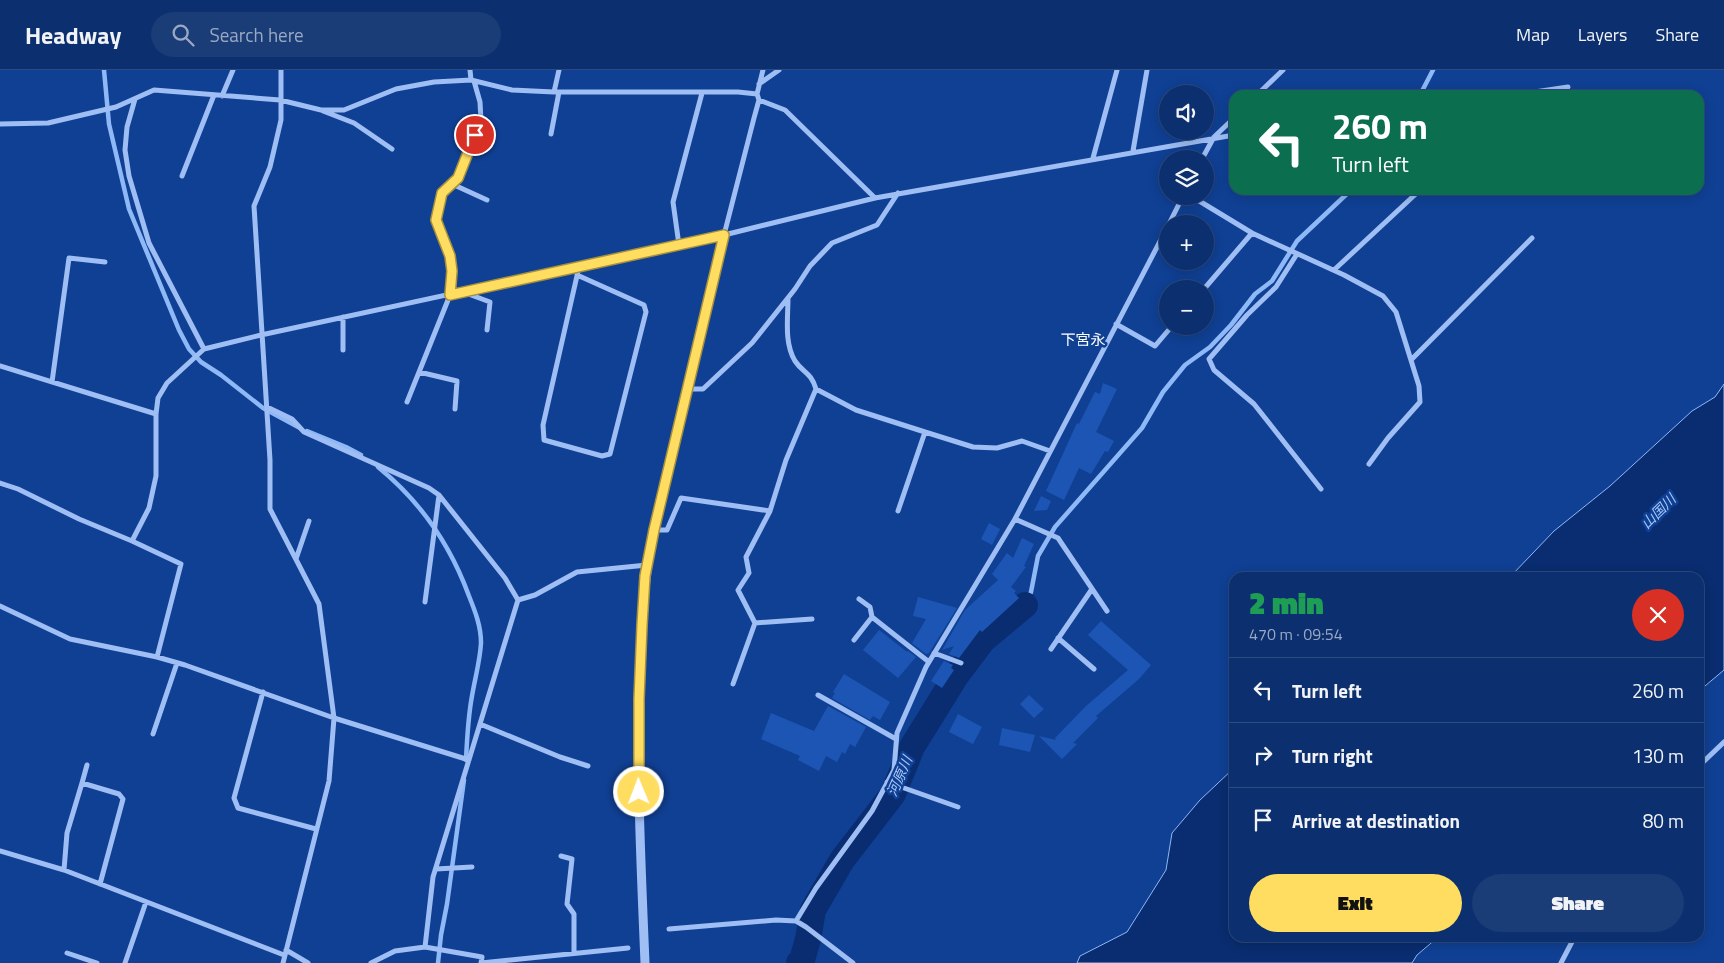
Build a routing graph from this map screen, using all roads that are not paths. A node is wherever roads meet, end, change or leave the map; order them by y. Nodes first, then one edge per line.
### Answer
1 (233, 70) edge
2 (281, 70) edge
3 (470, 70) edge
4 (559, 70) edge
5 (763, 70) edge
6 (779, 70) edge
7 (1117, 70) edge
8 (1147, 70) edge
9 (1283, 70) edge
10 (472, 81) junction
11 (759, 85) junction
12 (1262, 90) edge
13 (1548, 90) edge
14 (1565, 90) edge
15 (557, 92) junction
16 (702, 92) junction
17 (214, 95) junction
18 (222, 96) junction
19 (758, 97) junction
20 (136, 99) junction
21 (280, 100) junction
22 (321, 110) junction
23 (1229, 123) edge
24 (0, 124) edge
25 (551, 134) dead end
26 (1229, 135) edge
27 (1214, 137) joint
28 (1197, 140) edge
29 (392, 149) dead end
30 (1133, 151) junction
31 (1093, 158) junction
32 (182, 176) dead end
33 (452, 184) junction
34 (898, 193) junction
35 (1415, 195) edge
36 (875, 198) junction
37 (488, 200) dead end
38 (1206, 205) edge
39 (1252, 233) junction
40 (724, 235) junction
41 (1532, 238) dead end
42 (1159, 242) edge
43 (679, 245) junction
44 (1297, 254) junction
45 (105, 262) dead end
46 (579, 267) junction
47 (1334, 270) junction
48 (577, 275) junction
49 (1212, 280) edge
50 (463, 292) junction
51 (450, 295) junction
52 (788, 298) junction
53 (344, 317) junction
54 (1116, 324) junction
55 (487, 330) dead end
56 (261, 335) junction
57 (1164, 335) edge
58 (204, 349) junction
59 (343, 350) dead end
60 (1411, 360) junction
61 (0, 366) edge
62 (419, 372) junction
63 (52, 382) junction
64 (816, 389) junction
65 (688, 390) junction
66 (407, 402) dead end
67 (267, 407) junction
68 (455, 409) dead end
69 (156, 414) junction
70 (925, 432) junction
71 (1050, 451) junction
72 (1369, 464) dead end
73 (0, 483) edge
74 (1321, 490) dead end
75 (439, 496) junction
76 (770, 511) junction
77 (898, 511) dead end
78 (1015, 519) junction
79 (309, 521) dead end
80 (654, 530) junction
81 (132, 541) junction
82 (296, 559) junction
83 (647, 565) junction
84 (1092, 589) junction
85 (859, 599) dead end
86 (518, 600) junction
87 (425, 602) dead end
88 (0, 606) edge
89 (1107, 611) dead end
90 (872, 617) junction
91 (812, 619) dead end
92 (755, 623) junction
93 (1058, 638) junction
94 (854, 640) dead end
95 (1051, 649) dead end
96 (934, 653) junction
97 (157, 657) junction
98 (929, 662) junction
99 (177, 663) junction
100 (961, 663) dead end
101 (1094, 669) dead end
102 (733, 684) dead end
103 (263, 692) junction
104 (818, 695) dead end
105 (334, 718) junction
106 (480, 724) junction
107 (153, 734) dead end
108 (896, 739) junction
109 (1724, 742) edge
110 (469, 760) junction
111 (1704, 761) edge
112 (86, 765) dead end
113 (588, 766) dead end
114 (888, 782) junction
115 (82, 783) junction
116 (958, 807) dead end
117 (316, 829) junction
118 (0, 851) edge
119 (561, 856) dead end
120 (472, 867) dead end
121 (436, 869) junction
122 (64, 870) junction
123 (100, 884) junction
124 (146, 902) junction
125 (796, 921) junction
126 (669, 929) dead end
127 (1572, 942) edge
128 (425, 947) junction
129 (628, 948) dead end
130 (67, 953) dead end
131 (285, 953) junction
132 (574, 953) junction
133 (97, 963) edge
134 (125, 963) edge
135 (282, 963) edge
136 (308, 963) edge
137 (371, 963) edge
138 (481, 963) edge
139 (645, 963) edge
140 (853, 963) edge
141 (1561, 963) edge

1 - 18 street
2 - 21 street
3 - 10 street
4 - 15 street
5 - 11 street
6 - 11 street
7 - 31 street
8 - 30 street
9 - 12 street
10 - 15 street
10 - 22 street
10 - 33 street
11 - 19 street
13 - 14 street
15 - 16 street
15 - 25 street
16 - 19 street
16 - 43 street
17 - 18 street
17 - 20 street
17 - 32 street
18 - 21 street
19 - 36 street
19 - 40 street
20 - 24 street
20 - 58 street
21 - 22 street
21 - 56 street
22 - 29 street
23 - 27 street
26 - 27 street
28 - 30 street
30 - 31 street
31 - 34 street
33 - 37 street
33 - 51 street
34 - 36 street
34 - 52 street
35 - 47 street
36 - 40 street
38 - 39 street
39 - 44 street
39 - 49 street
40 - 43 street
40 - 65 street
41 - 60 street
42 - 54 street
43 - 46 street
44 - 47 street
44 - 74 street
45 - 63 street
46 - 48 street
46 - 50 street
47 - 60 street
48 - 48 street
50 - 51 street
50 - 55 street
51 - 53 street
51 - 62 street
52 - 64 street
52 - 65 street
53 - 56 street
53 - 59 street
54 - 57 street
54 - 71 street
56 - 58 street
56 - 67 street
58 - 69 street
60 - 72 street
61 - 63 street
62 - 66 street
62 - 68 street
63 - 69 street
64 - 70 street
64 - 76 street
65 - 80 street
67 - 75 street
67 - 82 street
69 - 81 street
70 - 71 street
70 - 77 street
71 - 78 street
73 - 81 street
75 - 86 street
75 - 87 street
76 - 80 street
76 - 92 street
78 - 84 street
78 - 96 street
79 - 82 street
80 - 83 street
81 - 97 street
82 - 105 street
83 - 86 street
83 - 139 street
84 - 89 street
84 - 93 street
85 - 90 street
86 - 106 street
88 - 97 street
90 - 94 street
90 - 98 street
91 - 92 street
92 - 102 street
93 - 95 street
93 - 101 street
96 - 98 street
96 - 100 street
97 - 99 street
98 - 108 street
99 - 103 street
99 - 107 street
103 - 105 street
103 - 117 street
104 - 108 street
105 - 110 street
105 - 117 street
106 - 110 street
106 - 113 street
108 - 114 street
109 - 111 street
110 - 121 street
112 - 115 street
114 - 116 street
114 - 125 street
115 - 122 street
115 - 123 street
117 - 131 street
118 - 122 street
119 - 132 street
120 - 121 street
121 - 128 street
122 - 123 street
123 - 124 street
124 - 131 street
124 - 134 street
125 - 126 street
125 - 140 street
127 - 141 street
128 - 137 street
128 - 138 street
129 - 132 street
130 - 133 street
131 - 135 street
131 - 136 street
132 - 138 street

